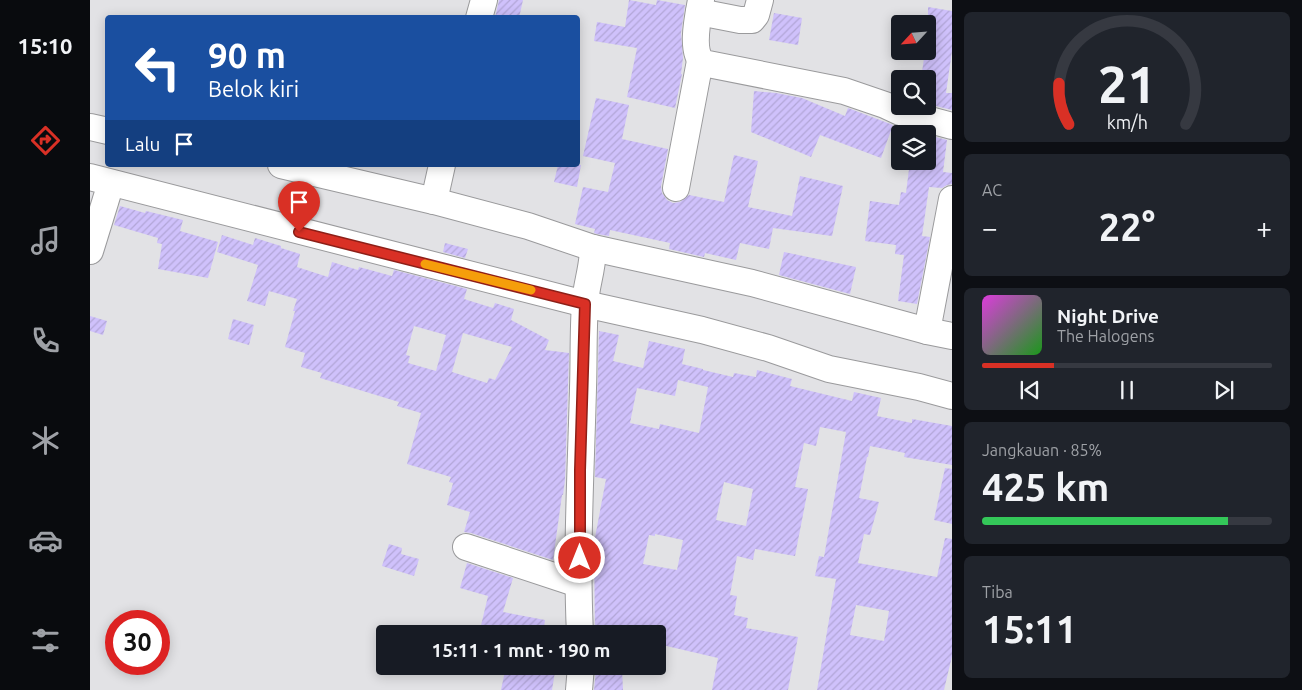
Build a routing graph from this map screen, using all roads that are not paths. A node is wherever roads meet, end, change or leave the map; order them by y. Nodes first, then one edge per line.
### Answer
1 (484, 0) edge
2 (760, 0) edge
3 (700, 6) edge
4 (480, 15) edge
5 (700, 61) junction
6 (952, 126) edge
7 (90, 127) edge
8 (105, 130) edge
9 (290, 167) edge
10 (442, 167) edge
11 (100, 180) edge
12 (676, 188) dead end
13 (952, 199) edge
14 (434, 201) junction
15 (90, 252) edge
16 (593, 256) junction
17 (585, 300) junction
18 (927, 331) junction
19 (952, 336) edge
20 (952, 396) edge
21 (466, 548) dead end
22 (578, 584) junction
23 (580, 625) edge
24 (580, 675) edge
25 (579, 690) edge

1 - 4 street
2 - 3 street
3 - 5 street
5 - 6 street
5 - 12 street
7 - 8 street
9 - 14 street
10 - 14 street
11 - 15 street
11 - 17 street
13 - 18 street
14 - 16 street
16 - 17 street
16 - 18 street
17 - 20 street
17 - 22 street
18 - 19 street
21 - 22 street
22 - 23 street
24 - 25 street

